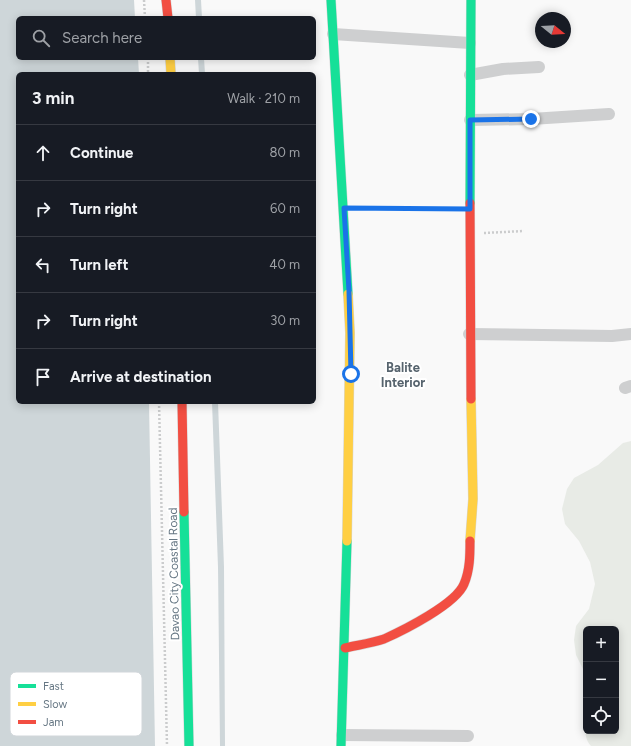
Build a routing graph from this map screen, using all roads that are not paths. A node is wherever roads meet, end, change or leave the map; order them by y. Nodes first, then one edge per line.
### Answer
1 (166, 0) edge
2 (331, 0) edge
3 (471, 0) edge
4 (168, 16) edge
5 (333, 34) junction
6 (470, 43) junction
7 (170, 60) edge
8 (539, 67) dead end
9 (171, 72) edge
10 (470, 75) junction
11 (608, 114) dead end
12 (470, 120) junction
13 (469, 334) junction
14 (631, 334) edge
15 (182, 404) edge
16 (345, 648) junction
17 (468, 736) dead end
18 (341, 741) edge
19 (190, 746) edge

1 - 4 street
2 - 5 street
3 - 6 street
5 - 6 street
5 - 16 street
6 - 10 street
7 - 9 street
8 - 10 street
10 - 12 street
11 - 12 street
12 - 13 street
13 - 14 street
13 - 16 street
15 - 19 street, Davao City Coastal Road
16 - 18 street
17 - 18 street

